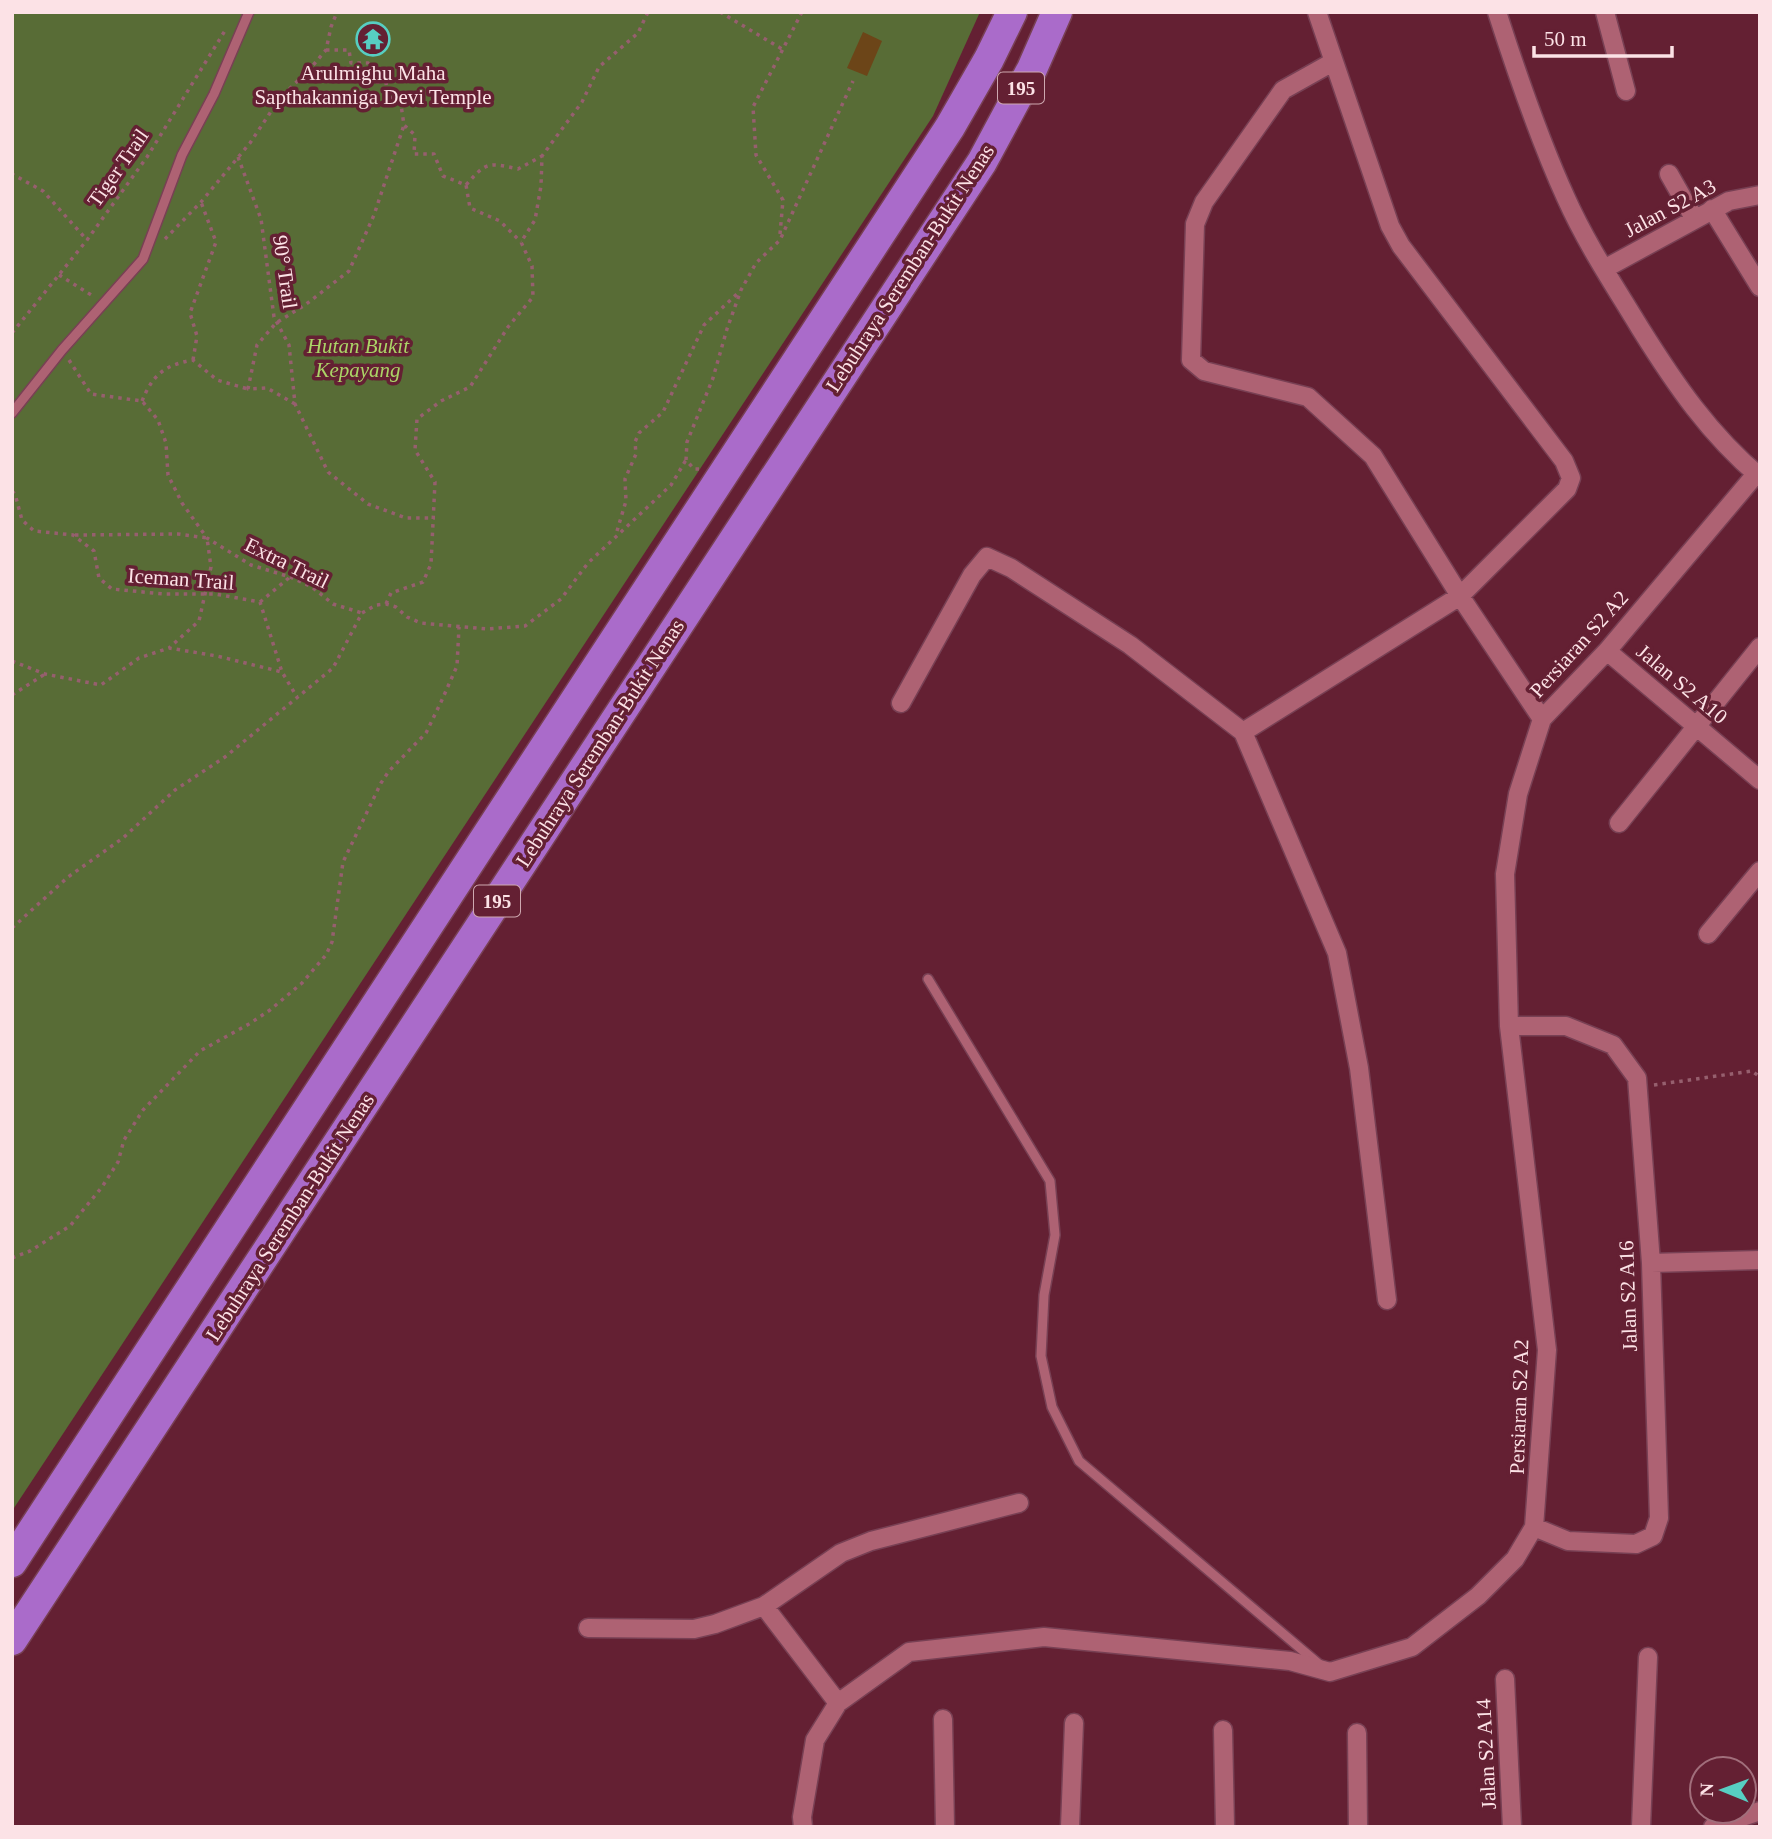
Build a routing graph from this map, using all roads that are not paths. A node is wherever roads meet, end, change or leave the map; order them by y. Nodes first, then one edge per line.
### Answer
1 (249, 12) edge
2 (1012, 12) edge
3 (1057, 12) edge
4 (1317, 12) edge
5 (1497, 12) edge
6 (1605, 12) edge
7 (1333, 62) junction
8 (1626, 91) dead end
9 (1669, 174) dead end
10 (1760, 195) edge
11 (1712, 209) junction
12 (1694, 218) junction
13 (1604, 269) junction
14 (1760, 288) edge
15 (12, 413) edge
16 (1758, 475) edge
17 (1460, 596) junction
18 (1760, 647) edge
19 (1607, 651) junction
20 (901, 703) dead end
21 (1542, 719) junction
22 (1696, 725) junction
23 (1243, 732) junction
24 (1760, 780) edge
25 (1619, 822) dead end
26 (1760, 871) edge
27 (1707, 934) dead end
28 (928, 979) dead end
29 (1509, 1026) junction
30 (1760, 1260) edge
31 (1651, 1263) junction
32 (1387, 1300) dead end
33 (1019, 1503) dead end
34 (1534, 1527) junction
35 (12, 1562) edge
36 (764, 1605) junction
37 (587, 1629) dead end
38 (12, 1640) edge
39 (1648, 1657) dead end
40 (1330, 1672) junction
41 (1505, 1679) dead end
42 (838, 1703) junction
43 (943, 1719) dead end
44 (1074, 1723) dead end
45 (1223, 1730) dead end
46 (1357, 1733) dead end
47 (1760, 1811) edge
48 (803, 1827) edge
49 (945, 1827) edge
50 (1070, 1827) edge
51 (1225, 1827) edge
52 (1358, 1827) edge
53 (1512, 1827) edge
54 (1641, 1827) edge
55 (1713, 1827) edge

1 - 15 lane
2 - 35 highway, Lebuhraya Seremban-Bukit Nenas / 195
3 - 38 highway, Lebuhraya Seremban-Bukit Nenas / 195
4 - 7 street
5 - 13 street
6 - 8 street
7 - 17 street
7 - 17 street
9 - 12 street
10 - 11 street, Jalan S2 A3
11 - 12 street, Jalan S2 A3
11 - 14 street
12 - 13 street, Jalan S2 A3
13 - 16 street
16 - 19 street, Persiaran S2 A2
17 - 21 street
17 - 23 street
18 - 22 street
19 - 21 street, Persiaran S2 A2
19 - 22 street, Jalan S2 A10
20 - 23 street
21 - 29 street, Persiaran S2 A2
22 - 24 street, Jalan S2 A10
22 - 25 street
23 - 32 street
26 - 27 street
28 - 40 lane
29 - 31 street, Jalan S2 A16
29 - 34 street, Persiaran S2 A2
30 - 31 street
31 - 34 street, Jalan S2 A16
33 - 36 street
34 - 40 street, Persiaran S2 A2
36 - 37 street
36 - 42 street
39 - 54 street
40 - 42 street
41 - 53 street, Jalan S2 A14
42 - 48 street
43 - 49 street
44 - 50 street
45 - 51 street
46 - 52 street
47 - 55 street

